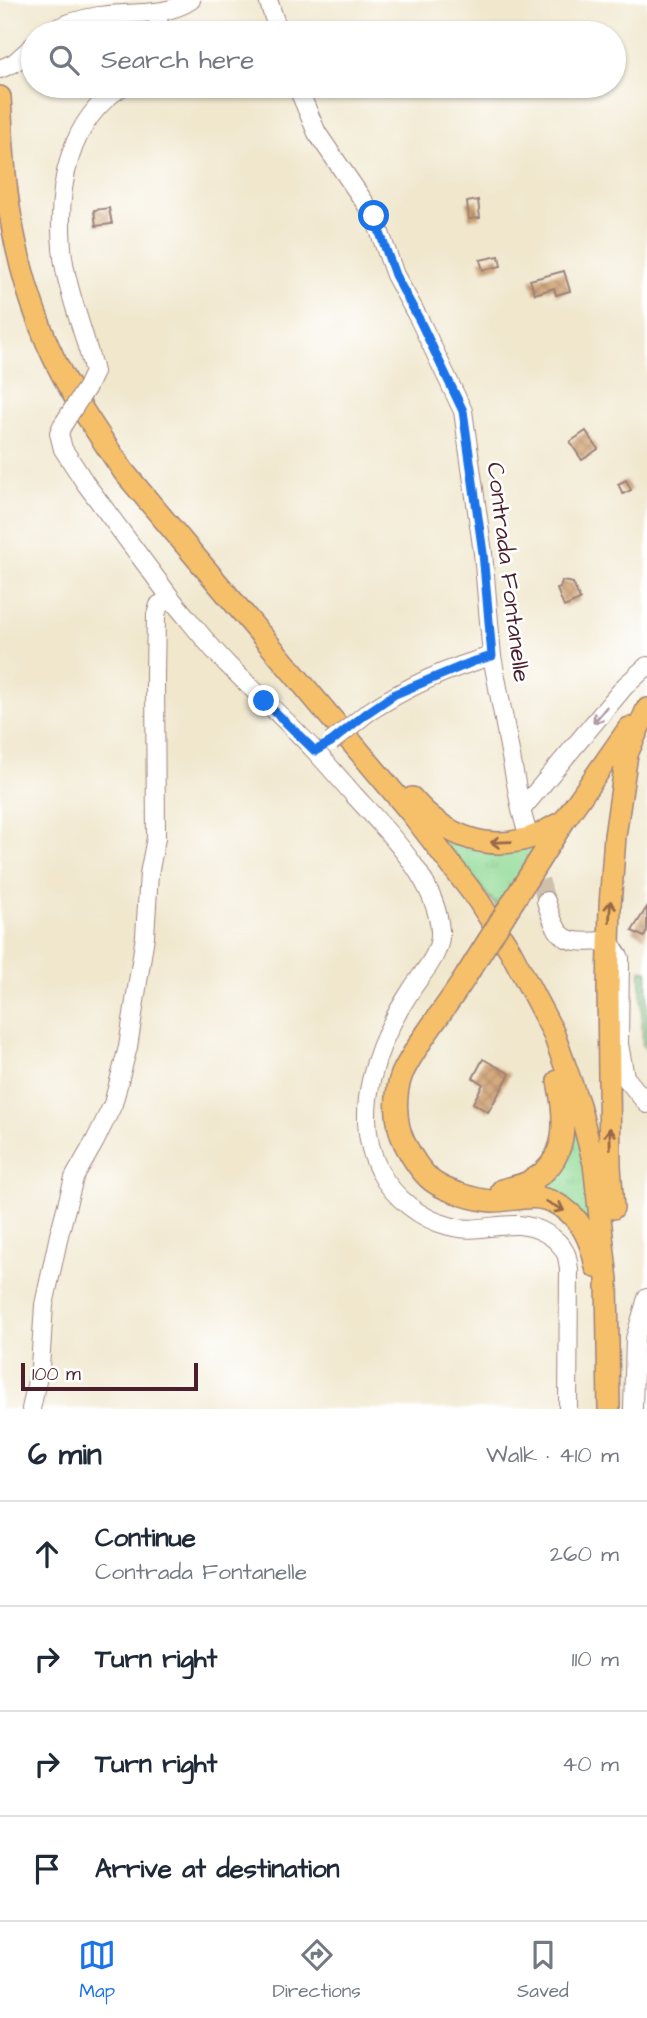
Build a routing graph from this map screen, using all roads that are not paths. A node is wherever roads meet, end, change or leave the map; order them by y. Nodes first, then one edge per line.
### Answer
1 (191, 0) edge
2 (268, 0) edge
3 (158, 12) junction
4 (77, 21) edge
5 (158, 21) edge
6 (275, 21) edge
7 (21, 57) edge
8 (0, 69) edge
9 (0, 97) edge
10 (107, 98) edge
11 (302, 98) edge
12 (224, 590) junction
13 (173, 601) junction
14 (492, 656) junction
15 (647, 666) edge
16 (647, 704) edge
17 (647, 709) edge
18 (323, 746) junction
19 (521, 810) junction
20 (564, 821) junction
21 (526, 828) tunnel mouth
22 (546, 901) tunnel mouth
23 (608, 941) junction
24 (528, 983) junction
25 (647, 1104) edge
26 (465, 1196) junction
27 (647, 1298) edge
28 (610, 1377) junction
29 (31, 1409) edge
30 (568, 1409) edge
31 (607, 1409) edge
32 (633, 1409) edge

1 - 3 street
2 - 6 street
3 - 4 street
3 - 5 street
7 - 8 street
9 - 12 main road
10 - 13 street, bridge
11 - 14 street, Contrada Fontanelle
20 -> 12 main road
12 - 24 main road
13 - 18 street
13 - 29 street
14 - 18 street, bridge
14 - 19 street, Contrada Fontanelle
15 -> 19 street
16 - 20 main road
23 -> 17 main road
18 - 30 street
19 - 21 street, Contrada Fontanelle
20 - 26 main road, bridge
22 - 23 street
23 - 25 street
28 -> 23 main road
24 - 26 main road
24 - 28 main road
26 -> 31 main road
27 - 32 street
28 - 31 main road

